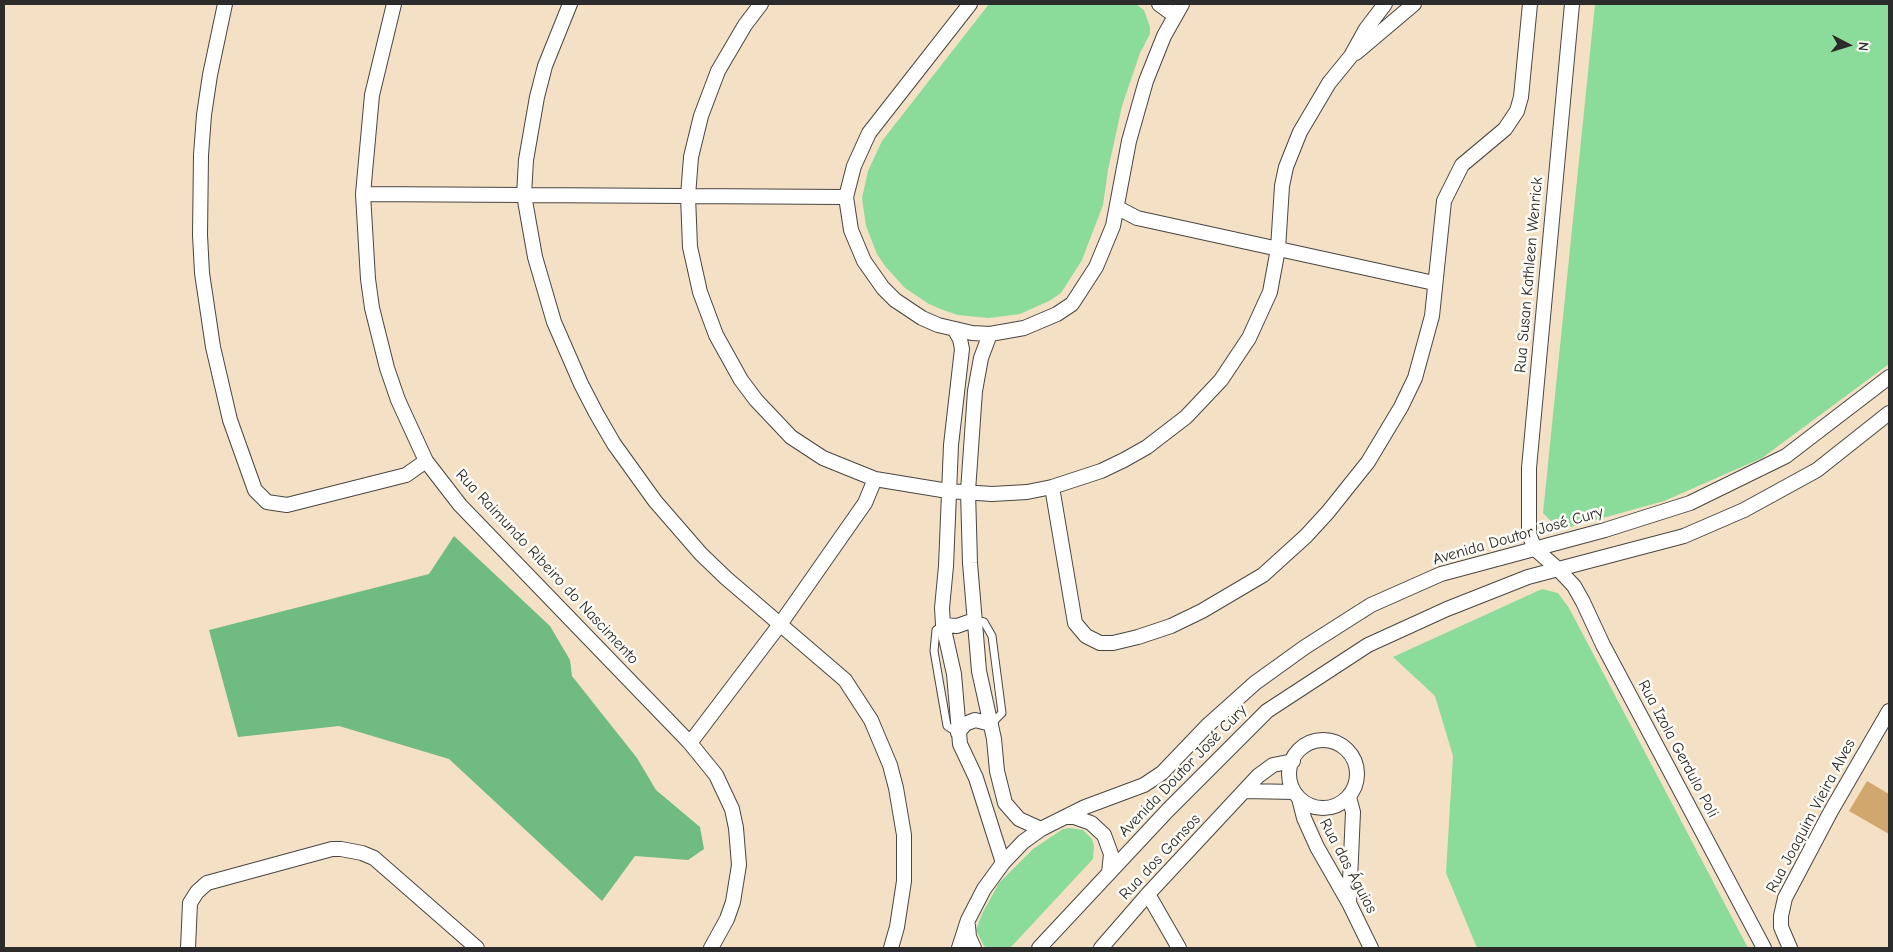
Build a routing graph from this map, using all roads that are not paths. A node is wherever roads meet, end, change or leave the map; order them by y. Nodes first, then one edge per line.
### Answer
1 (225, 4) edge
2 (394, 4) edge
3 (570, 4) edge
4 (761, 4) edge
5 (970, 4) edge
6 (1159, 4) edge
7 (1385, 4) edge
8 (1414, 4) edge
9 (1530, 4) edge
10 (1572, 4) edge
11 (1178, 9) edge
12 (1351, 56) junction
13 (363, 194) junction
14 (524, 195) junction
15 (688, 196) junction
16 (846, 197) junction
17 (1118, 208) junction
18 (1278, 249) junction
19 (1434, 283) junction
20 (954, 330) junction
21 (990, 334) junction
22 (1889, 377) edge
23 (1889, 413) edge
24 (426, 461) junction
25 (875, 478) junction
26 (1052, 488) junction
27 (948, 491) junction
28 (968, 491) junction
29 (1535, 549) junction
30 (1558, 569) junction
31 (974, 620) junction
32 (780, 623) junction
33 (943, 625) junction
34 (1889, 711) edge
35 (991, 724) junction
36 (958, 733) junction
37 (690, 743) junction
38 (1293, 761) junction
39 (1246, 790) junction
40 (1297, 795) junction
41 (1349, 797) junction
42 (1065, 818) junction
43 (1041, 829) junction
44 (1003, 863) junction
45 (1109, 873) junction
46 (1148, 894) junction
47 (1349, 903) junction
48 (968, 920) junction
49 (1788, 945) edge
50 (188, 948) edge
51 (477, 948) edge
52 (711, 948) edge
53 (891, 948) edge
54 (960, 948) edge
55 (974, 948) edge
56 (1039, 948) edge
57 (1100, 948) edge
58 (1179, 948) edge
59 (1371, 948) edge
60 (1764, 948) edge

1 - 24 street
2 - 13 street, Rua Raimundo Ribeiro do Nascimento
3 - 14 street
4 - 15 street
5 - 16 street
6 - 11 street
7 - 12 street
8 - 12 street
9 - 19 street
10 - 29 street, Rua Susan Kathleen Wenrick
11 - 17 street
12 - 18 street
13 - 14 street
13 - 24 street, Rua Raimundo Ribeiro do Nascimento
14 - 15 street
14 - 32 street
15 - 16 street
15 - 25 street
16 - 20 street
17 - 18 street
17 - 21 street
18 - 19 street
18 - 26 street
19 - 26 street
20 - 21 street
20 - 27 street
21 - 28 street
22 - 29 street, Avenida Doutor José Cury
23 - 30 street, Avenida Doutor José Cury
24 - 37 street, Rua Raimundo Ribeiro do Nascimento
25 - 27 street
25 - 32 street
26 - 28 street
27 - 28 street
27 - 33 street
28 - 31 street
29 - 30 street, Rua Izola Gerdulo Poli
29 - 42 street, Avenida Doutor José Cury
30 - 45 street, Avenida Doutor José Cury
30 - 60 street, Rua Izola Gerdulo Poli
31 - 33 street
31 - 35 street
32 - 37 street
32 - 53 street
33 - 36 street
34 - 49 street, Rua Joaquim Vieira Alves
35 - 36 street
35 - 43 street
36 - 44 street
37 - 52 street, Rua Raimundo Ribeiro do Nascimento
38 - 39 street, Rua dos Gansos
38 - 40 street
38 - 41 street
39 - 40 street
39 - 46 street, Rua dos Gansos
40 - 41 street
40 - 47 street, Rua das Águias
41 - 47 street
42 - 43 street, Avenida Doutor José Cury
42 - 45 street
43 - 44 street, Avenida Doutor José Cury
44 - 48 street, Avenida Doutor José Cury
45 - 56 street, Avenida Doutor José Cury
46 - 57 street, Rua dos Gansos
46 - 58 street
47 - 59 street, Rua das Águias
48 - 54 street, Avenida Doutor José Cury
48 - 55 street
50 - 51 street

